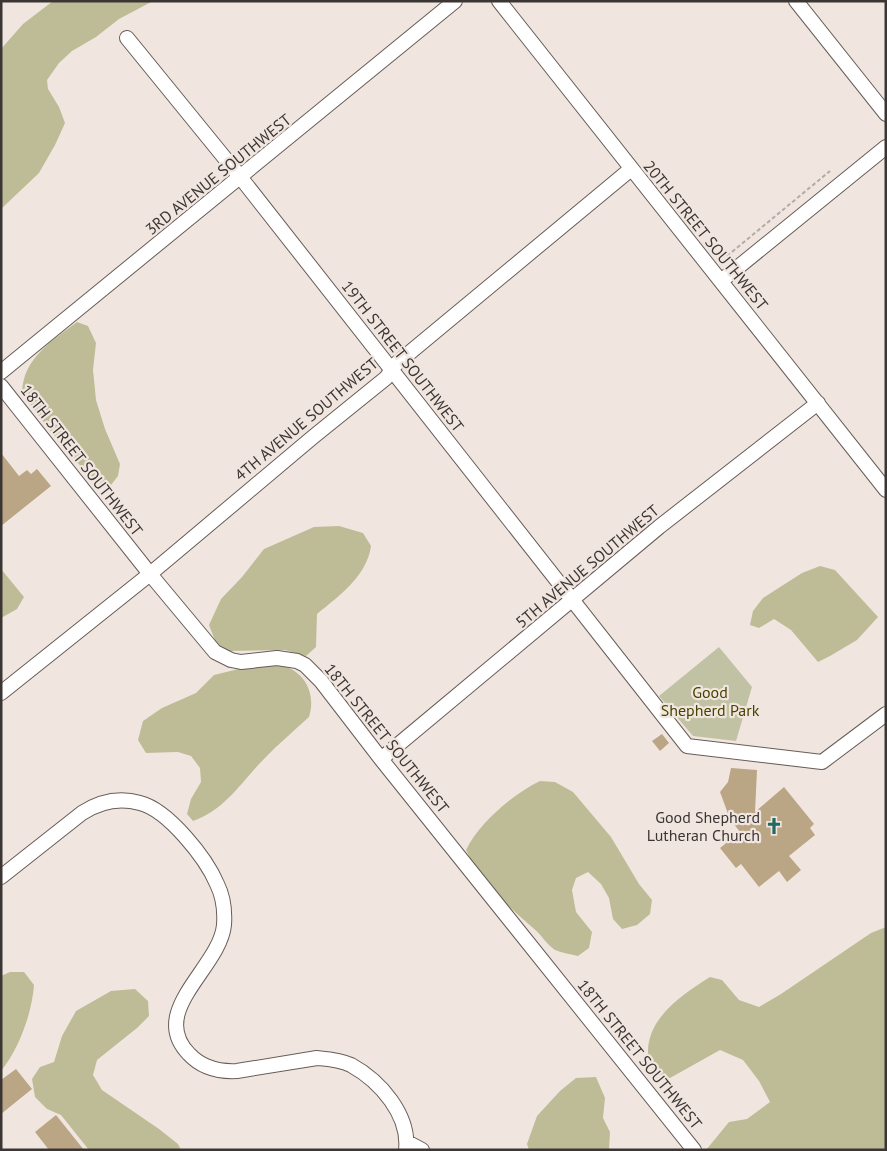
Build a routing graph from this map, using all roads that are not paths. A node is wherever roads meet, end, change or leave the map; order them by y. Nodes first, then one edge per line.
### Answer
1 (455, 1) edge
2 (499, 1) edge
3 (796, 1) edge
4 (127, 38) dead end
5 (886, 114) edge
6 (886, 147) edge
7 (631, 169) junction
8 (241, 178) junction
9 (720, 281) junction
10 (392, 370) junction
11 (1, 372) edge
12 (1, 386) edge
13 (818, 403) junction
14 (886, 490) edge
15 (150, 574) junction
16 (572, 601) junction
17 (1, 693) edge
18 (886, 714) edge
19 (381, 759) junction
20 (1, 877) edge
21 (407, 1146) edge
22 (422, 1150) edge
23 (694, 1150) edge

1 - 8 street, 3RD AVENUE SOUTHWEST
2 - 7 street, 20TH STREET SOUTHWEST
3 - 5 street
4 - 8 street, 19TH STREET SOUTHWEST
6 - 9 street
7 - 9 street, 20TH STREET SOUTHWEST
7 - 10 street, 4TH AVENUE SOUTHWEST
8 - 10 street, 19TH STREET SOUTHWEST
8 - 11 street, 3RD AVENUE SOUTHWEST
9 - 13 street, 20TH STREET SOUTHWEST
10 - 15 street, 4TH AVENUE SOUTHWEST
10 - 16 street, 19TH STREET SOUTHWEST
12 - 15 street, 18TH STREET SOUTHWEST
13 - 14 street, 20TH STREET SOUTHWEST
13 - 16 street, 5TH AVENUE SOUTHWEST
15 - 17 street, 4TH AVENUE SOUTHWEST
15 - 19 street, 18TH STREET SOUTHWEST
16 - 18 street, 19TH STREET SOUTHWEST
16 - 19 street, 5TH AVENUE SOUTHWEST
19 - 23 street, 18TH STREET SOUTHWEST
20 - 21 street
21 - 22 street

